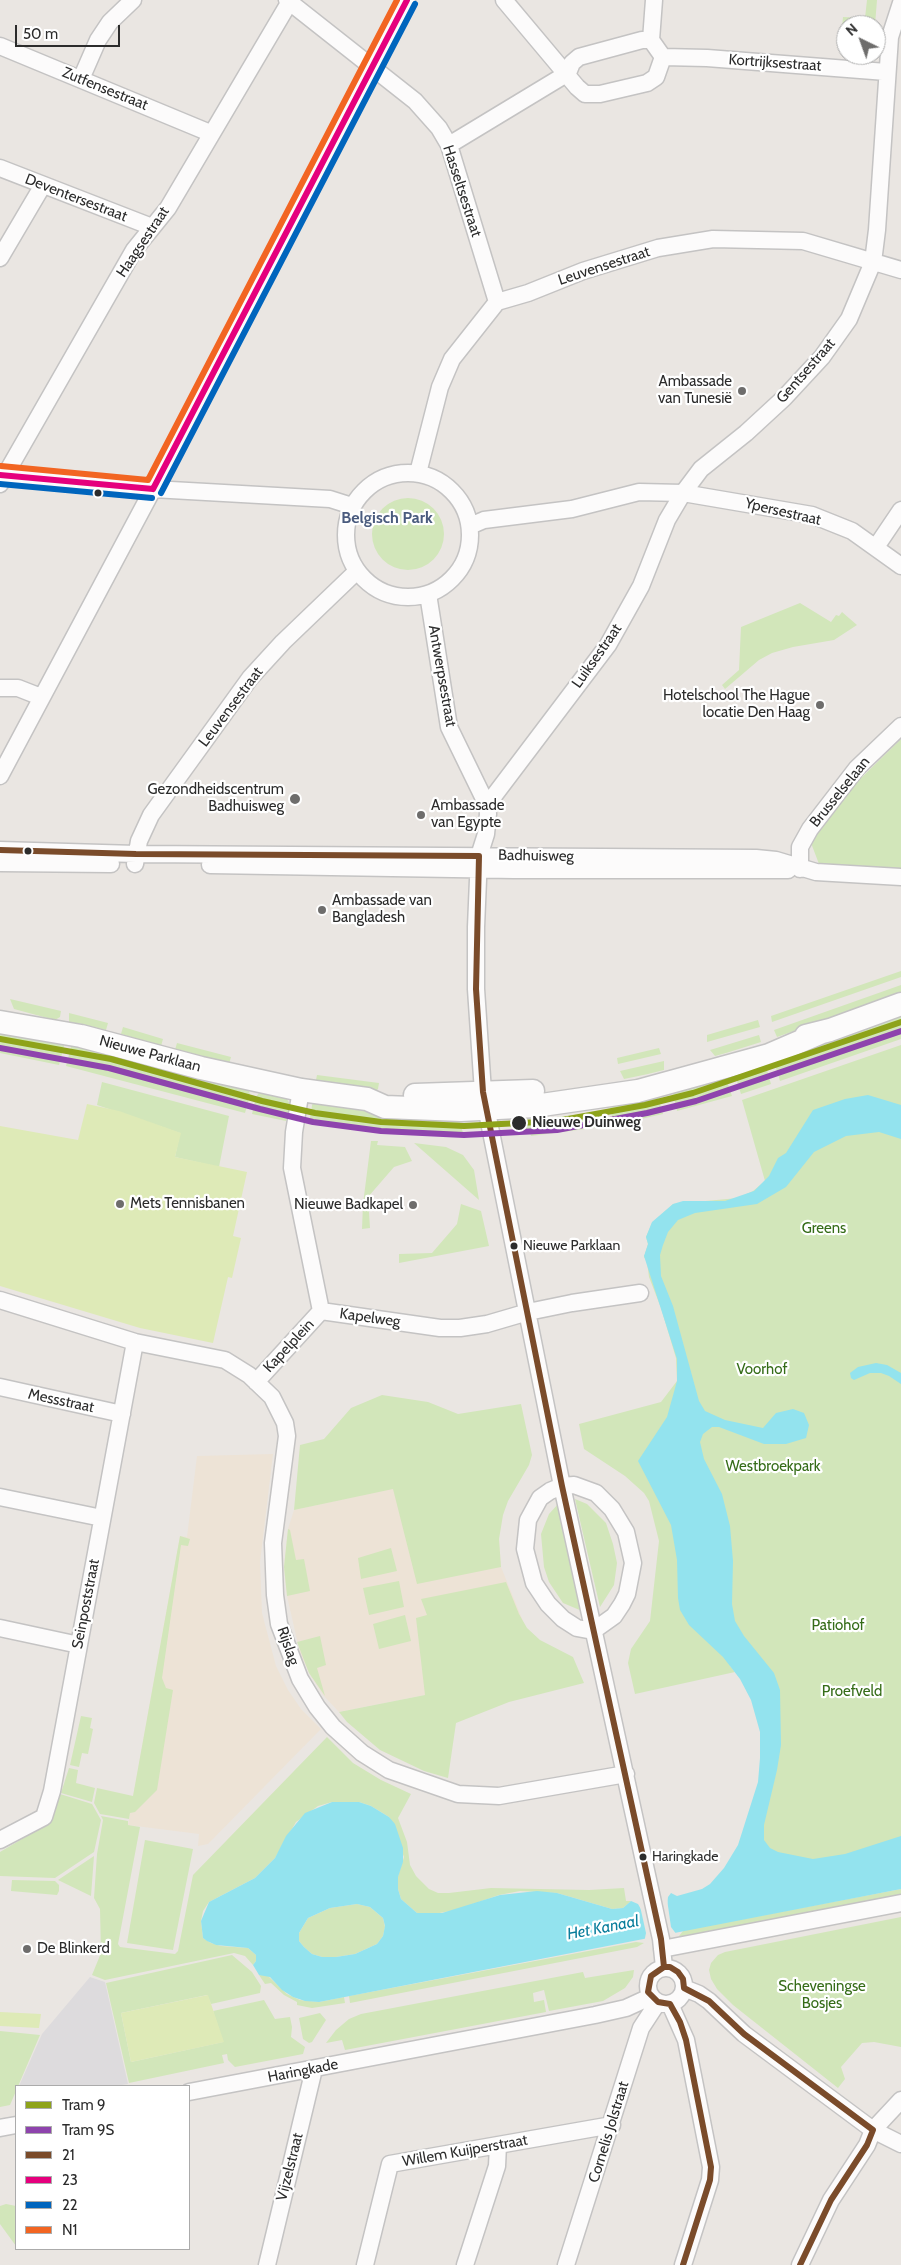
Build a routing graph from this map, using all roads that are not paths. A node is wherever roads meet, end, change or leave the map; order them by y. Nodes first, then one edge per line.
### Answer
1 (406, 0) edge
2 (504, 0) edge
3 (654, 0) edge
4 (130, 1) edge
5 (288, 1) edge
6 (901, 3) edge
7 (651, 40) junction
8 (0, 46) edge
9 (663, 57) junction
10 (372, 66) junction
11 (886, 72) junction
12 (568, 73) junction
13 (81, 79) junction
14 (210, 133) junction
15 (449, 145) junction
16 (0, 168) edge
17 (43, 185) junction
18 (152, 227) junction
19 (0, 258) edge
20 (873, 262) junction
21 (901, 270) edge
22 (497, 302) junction
23 (418, 473) junction
24 (2, 478) edge
25 (153, 489) junction
26 (683, 493) junction
27 (352, 506) junction
28 (901, 510) edge
29 (470, 526) junction
30 (876, 546) junction
31 (901, 566) edge
32 (356, 571) junction
33 (428, 594) junction
34 (0, 688) edge
35 (42, 697) junction
36 (901, 726) edge
37 (0, 776) edge
38 (487, 805) junction
39 (0, 850) edge
40 (136, 859) junction
41 (478, 862) junction
42 (0, 863) edge
43 (800, 869) junction
44 (901, 877) edge
45 (901, 1004) edge
46 (0, 1010) edge
47 (0, 1022) edge
48 (51, 1029) junction
49 (301, 1090) junction
50 (485, 1101) junction
51 (640, 1293) dead end
52 (0, 1300) edge
53 (321, 1311) junction
54 (528, 1312) junction
55 (135, 1342) junction
56 (256, 1382) junction
57 (0, 1388) edge
58 (122, 1414) junction
59 (562, 1486) junction
60 (0, 1497) edge
61 (102, 1518) junction
62 (0, 1628) edge
63 (593, 1631) junction
64 (79, 1645) junction
65 (626, 1774) junction
66 (0, 1840) edge
67 (901, 1903) edge
68 (661, 1944) junction
69 (664, 1966) junction
70 (684, 1988) junction
71 (660, 2001) junction
72 (314, 2069) junction
73 (190, 2092) edge
74 (901, 2100) edge
75 (612, 2124) junction
76 (15, 2125) edge
77 (0, 2128) edge
78 (873, 2130) junction
79 (901, 2144) edge
80 (498, 2145) junction
81 (267, 2265) edge
82 (365, 2265) edge
83 (465, 2265) edge
84 (566, 2265) edge
85 (683, 2265) edge
86 (800, 2265) edge

1 - 10 street
2 - 12 street
3 - 7 street
4 - 13 street
5 - 10 street, Hasseltsestraat
5 - 14 street, Haagsestraat
6 - 11 street, Gentsestraat
7 - 9 street
7 - 12 street
8 - 13 street, Zutfensestraat
9 - 11 street, Kortrijksestraat
9 - 12 street
10 - 15 street, Hasseltsestraat
10 - 25 street
11 - 20 street, Gentsestraat
12 - 15 street
13 - 14 street, Zutfensestraat
14 - 18 street, Haagsestraat
15 - 22 street, Hasseltsestraat
16 - 17 street, Deventersestraat
17 - 18 street, Deventersestraat
17 - 19 street
18 - 24 street, Haagsestraat
20 - 21 street, Leuvensestraat
20 - 22 street, Leuvensestraat
20 - 26 street, Gentsestraat
22 - 23 street
23 - 27 street
23 - 29 street
24 - 25 street
25 - 27 street
25 - 35 street
26 - 29 street
26 - 30 street, Ypersestraat
26 - 38 street, Luiksestraat
27 - 32 street
28 - 30 street
29 - 33 street
30 - 31 street, Ypersestraat
32 - 33 street
32 - 40 street, Leuvensestraat
33 - 38 street, Antwerpsestraat
34 - 35 street
35 - 37 street
36 - 43 street, Brusselselaan
38 - 41 street, Antwerpsestraat
39 - 40 street, Badhuisweg
40 - 41 street, Badhuisweg
40 - 42 street, Badhuisweg
41 - 43 street, Badhuisweg
41 - 50 street
43 - 44 street, Badhuisweg
45 - 50 main road, Nieuwe Parklaan
46 - 48 main road, Nieuwe Parklaan
47 - 48 main road, Nieuwe Parklaan
48 - 49 main road, Nieuwe Parklaan
49 - 50 main road, Nieuwe Parklaan
49 - 53 street, Kapelweg
50 - 54 street
51 - 54 street, Kapelweg
52 - 55 street, Rijslag
53 - 54 street, Kapelweg
53 - 56 street, Kapelplein
54 - 59 street
55 - 56 street, Rijslag
55 - 58 street, Seinpoststraat
56 - 65 street, Rijslag
57 - 58 street, Messstraat
58 - 61 street, Seinpoststraat
59 - 63 street
59 - 63 street
59 - 63 street
60 - 61 street
61 - 64 street, Seinpoststraat
62 - 64 street
63 - 65 street
64 - 66 street, Seinpoststraat
65 - 68 street
67 - 68 street
68 - 69 street
69 - 70 street
69 - 71 street
70 - 71 street
70 - 78 street
71 - 72 street, Haringkade
71 - 75 street, Cornelis Jolstraat
71 - 85 street
72 - 73 street, Haringkade
72 - 81 street, Vijzelstraat
74 - 78 street
75 - 80 street, Willem Kuijperstraat
75 - 84 street, Cornelis Jolstraat
76 - 77 street
78 - 79 street
78 - 86 street
80 - 82 street, Willem Kuijperstraat
80 - 83 street

